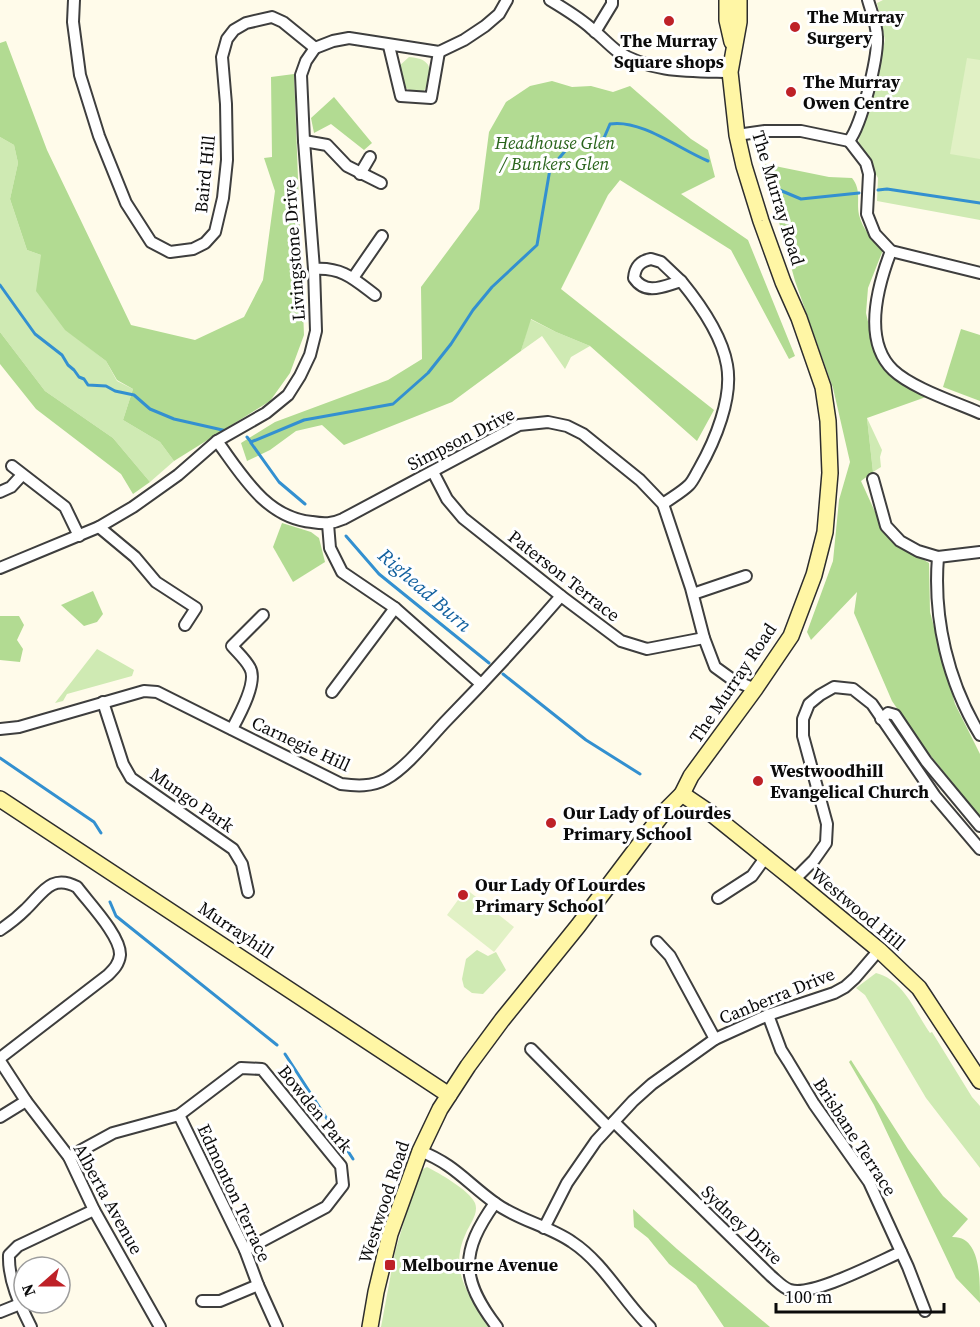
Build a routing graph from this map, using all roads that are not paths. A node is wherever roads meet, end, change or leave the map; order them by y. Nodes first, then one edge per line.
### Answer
1 (74, 0) edge
2 (507, 0) edge
3 (550, 0) edge
4 (612, 0) edge
5 (727, 0) edge
6 (740, 0) edge
7 (868, 0) edge
8 (595, 32) junction
9 (390, 46) junction
10 (315, 48) junction
11 (733, 48) junction
12 (439, 52) junction
13 (730, 72) junction
14 (737, 135) junction
15 (304, 141) junction
16 (849, 141) junction
17 (370, 157) dead end
18 (360, 174) junction
19 (381, 183) dead end
20 (382, 236) dead end
21 (891, 251) junction
22 (314, 269) junction
23 (980, 273) edge
24 (353, 278) junction
25 (681, 281) dead end
26 (375, 295) dead end
27 (980, 413) edge
28 (217, 441) junction
29 (12, 466) dead end
30 (433, 472) junction
31 (22, 475) junction
32 (873, 479) dead end
33 (0, 492) edge
34 (663, 504) junction
35 (328, 524) junction
36 (99, 527) junction
37 (79, 536) junction
38 (980, 552) edge
39 (938, 556) junction
40 (0, 568) edge
41 (746, 576) dead end
42 (693, 594) junction
43 (561, 597) junction
44 (395, 609) junction
45 (263, 615) dead end
46 (185, 625) dead end
47 (704, 638) junction
48 (481, 684) junction
49 (755, 689) junction
50 (332, 692) dead end
51 (103, 702) junction
52 (881, 719) junction
53 (0, 729) edge
54 (232, 729) junction
55 (980, 735) edge
56 (682, 794) junction
57 (0, 799) edge
58 (980, 826) edge
59 (979, 846) edge
60 (765, 858) junction
61 (794, 880) junction
62 (248, 892) dead end
63 (718, 898) dead end
64 (0, 930) edge
65 (657, 942) dead end
66 (879, 950) junction
67 (768, 1016) junction
68 (715, 1040) junction
69 (531, 1049) dead end
70 (0, 1060) edge
71 (979, 1080) edge
72 (449, 1095) junction
73 (26, 1101) junction
74 (178, 1115) junction
75 (0, 1117) edge
76 (611, 1125) junction
77 (420, 1151) junction
78 (69, 1157) junction
79 (495, 1203) junction
80 (94, 1210) junction
81 (544, 1228) junction
82 (245, 1250) junction
83 (901, 1252) junction
84 (12, 1279) edge
85 (258, 1285) junction
86 (202, 1301) dead end
87 (926, 1311) dead end
88 (160, 1327) edge
89 (277, 1327) edge
90 (370, 1327) edge
91 (498, 1327) edge
92 (650, 1327) edge

1 - 10 street, Baird Hill
2 - 12 street
3 - 8 street
4 - 8 street
5 - 11 street, The Murray Road
6 - 11 street, The Murray Road
7 - 16 street
8 - 13 street
9 - 10 street
9 - 12 street
9 - 12 street
10 - 15 street, Livingstone Drive
11 - 13 street, The Murray Road
13 - 14 street, The Murray Road
14 - 16 street
14 - 49 street, The Murray Road
15 - 18 street
15 - 22 street, Livingstone Drive
16 - 21 street
17 - 18 street
18 - 19 street
20 - 24 street
21 - 23 street
21 - 27 street
22 - 24 street
22 - 28 street, Livingstone Drive
24 - 26 street
25 - 34 street
28 - 35 street
28 - 36 street, Livingstone Drive
29 - 31 street
30 - 34 street, Simpson Drive
30 - 35 street, Simpson Drive
30 - 43 street, Paterson Terrace
31 - 33 street
31 - 37 street
32 - 39 street
34 - 42 street, Simpson Drive
35 - 44 street
36 - 37 street, Livingstone Drive
36 - 46 street
37 - 40 street, Livingstone Drive
38 - 39 street
39 - 55 street
41 - 42 street
42 - 47 street, Simpson Drive
43 - 47 street, Paterson Terrace
43 - 48 street, Carnegie Hill
44 - 48 street
44 - 50 street
45 - 54 street
47 - 49 street, Simpson Drive
48 - 54 street, Carnegie Hill
49 - 56 street, The Murray Road
51 - 53 street, Carnegie Hill
51 - 54 street, Carnegie Hill
51 - 62 street, Mungo Park
52 - 58 street
52 - 59 street
52 - 61 street
56 - 60 street, Westwood Hill
56 - 72 street, The Murray Road
57 - 72 street, Murrayhill
60 - 61 street, Westwood Hill
60 - 63 street
61 - 66 street, Westwood Hill
64 - 70 street
65 - 68 street
66 - 67 street, Canberra Drive
66 - 71 street, Westwood Hill
67 - 68 street, Canberra Drive
67 - 83 street, Brisbane Terrace
68 - 76 street, Canberra Drive
69 - 76 street, Sydney Drive
70 - 73 street, Alberta Avenue
72 - 77 street, Westwood Road
73 - 75 street
73 - 78 street, Alberta Avenue
74 - 78 street, Edmonton Terrace
74 - 82 street, Edmonton Terrace
74 - 82 street, Bowden Park
76 - 81 street, Canberra Drive
76 - 83 street, Sydney Drive
77 - 79 street
77 - 90 street, Westwood Road
78 - 80 street, Alberta Avenue
79 - 81 street
79 - 91 street
80 - 84 street
80 - 88 street, Alberta Avenue
81 - 92 street
82 - 85 street, Edmonton Terrace
83 - 87 street, Brisbane Terrace
85 - 86 street
85 - 89 street, Edmonton Terrace

